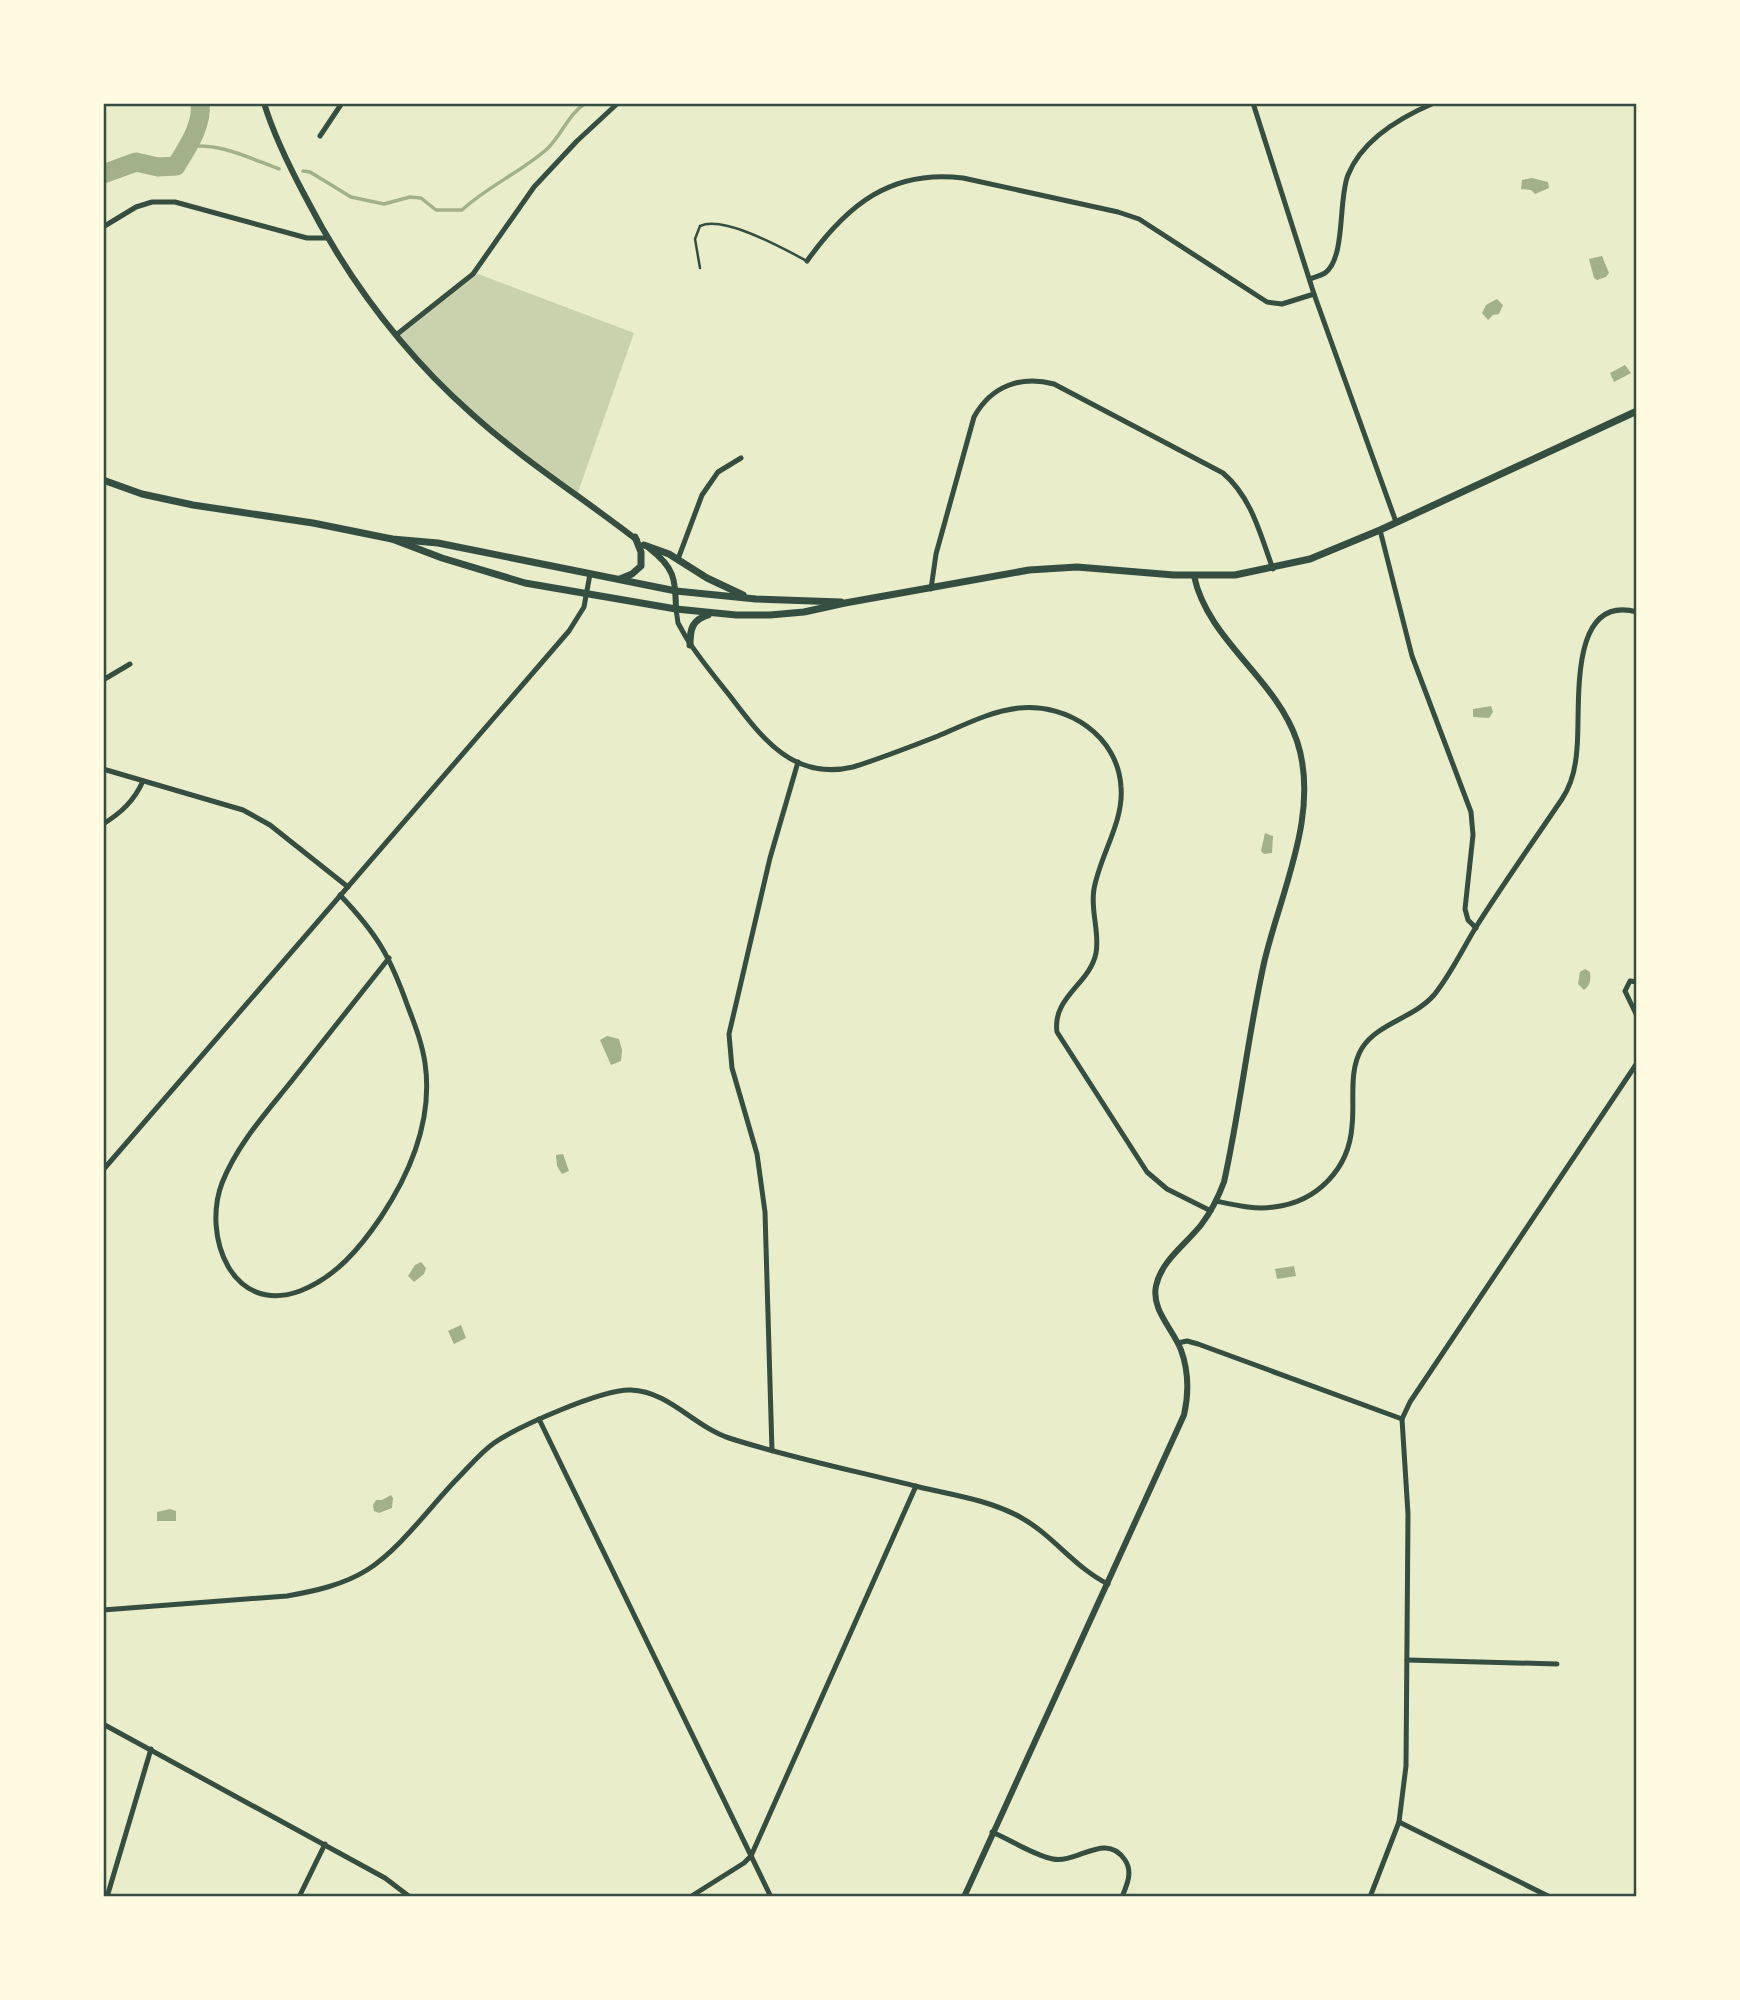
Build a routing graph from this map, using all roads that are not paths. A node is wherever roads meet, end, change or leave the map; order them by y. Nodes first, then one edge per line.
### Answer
1 (264, 103) edge
2 (342, 103) edge
3 (618, 103) edge
4 (1253, 103) edge
5 (1434, 103) edge
6 (320, 136) dead end
7 (103, 227) edge
8 (327, 238) junction
9 (807, 261) joint
10 (700, 268) dead end
11 (1310, 279) junction
12 (1314, 294) junction
13 (396, 335) junction
14 (1637, 411) edge
15 (741, 458) dead end
16 (103, 481) edge
17 (1396, 522) junction
18 (1380, 530) junction
19 (635, 537) junction
20 (392, 539) junction
21 (644, 545) junction
22 (678, 559) junction
23 (1273, 569) junction
24 (590, 574) junction
25 (1194, 576) junction
26 (619, 579) junction
27 (931, 589) junction
28 (676, 592) junction
29 (587, 595) junction
30 (751, 599) junction
31 (845, 603) junction
32 (676, 609) junction
33 (1637, 612) edge
34 (716, 613) junction
35 (690, 645) junction
36 (130, 664) dead end
37 (103, 680) edge
38 (798, 762) junction
39 (103, 769) edge
40 (143, 781) junction
41 (103, 824) edge
42 (348, 887) junction
43 (340, 895) junction
44 (1476, 928) junction
45 (389, 958) junction
46 (1637, 982) edge
47 (1637, 1016) edge
48 (1637, 1063) edge
49 (103, 1170) edge
50 (1216, 1201) junction
51 (1211, 1211) junction
52 (1178, 1343) junction
53 (539, 1419) junction
54 (1402, 1419) junction
55 (772, 1451) junction
56 (916, 1486) junction
57 (1108, 1584) junction
58 (103, 1610) edge
59 (1407, 1660) junction
60 (1558, 1664) dead end
61 (103, 1724) edge
62 (151, 1749) junction
63 (1399, 1822) junction
64 (992, 1832) junction
65 (325, 1844) junction
66 (751, 1856) junction
67 (107, 1897) edge
68 (299, 1897) edge
69 (410, 1897) edge
70 (690, 1897) edge
71 (771, 1897) edge
72 (964, 1897) edge
73 (1122, 1897) edge
74 (1370, 1897) edge
75 (1550, 1897) edge

1 - 8 street
2 - 6 street
3 - 13 street
4 - 11 street
5 - 11 street
7 - 8 street
8 - 13 street
9 - 10 lane
9 - 12 street
11 - 12 street
12 - 17 street
13 - 19 street
14 - 17 main road
15 - 22 street
16 - 20 main road
17 - 18 main road
18 - 23 main road
18 - 44 street
19 - 21 street
19 - 26 main road
20 - 24 main road
20 - 29 main road
21 - 22 main road
21 - 28 street
22 - 30 main road
23 - 25 main road
23 - 27 street
24 - 26 main road
24 - 29 street
25 - 27 main road
25 - 50 street
26 - 28 main road
27 - 31 main road
28 - 30 main road
28 - 32 street
29 - 32 main road
29 - 42 street
30 - 31 main road
31 - 34 main road
32 - 34 main road
32 - 35 street
33 - 44 street
34 - 35 main road
35 - 38 street
36 - 37 street
38 - 51 street
38 - 55 street
39 - 40 street
40 - 41 street
40 - 42 street
42 - 43 street
43 - 45 street
43 - 49 street
44 - 50 street
45 - 45 street
46 - 47 street
48 - 54 street
50 - 51 street
51 - 52 street
52 - 54 street
52 - 57 street
53 - 55 street
53 - 58 street
53 - 66 street
54 - 59 street
55 - 56 street
56 - 57 street
56 - 66 street
57 - 64 street
59 - 60 street
59 - 63 street
61 - 62 street
62 - 65 street
62 - 67 street
63 - 74 street
63 - 75 street
64 - 72 street
64 - 73 street
65 - 68 street
65 - 69 street
66 - 70 street
66 - 71 street

